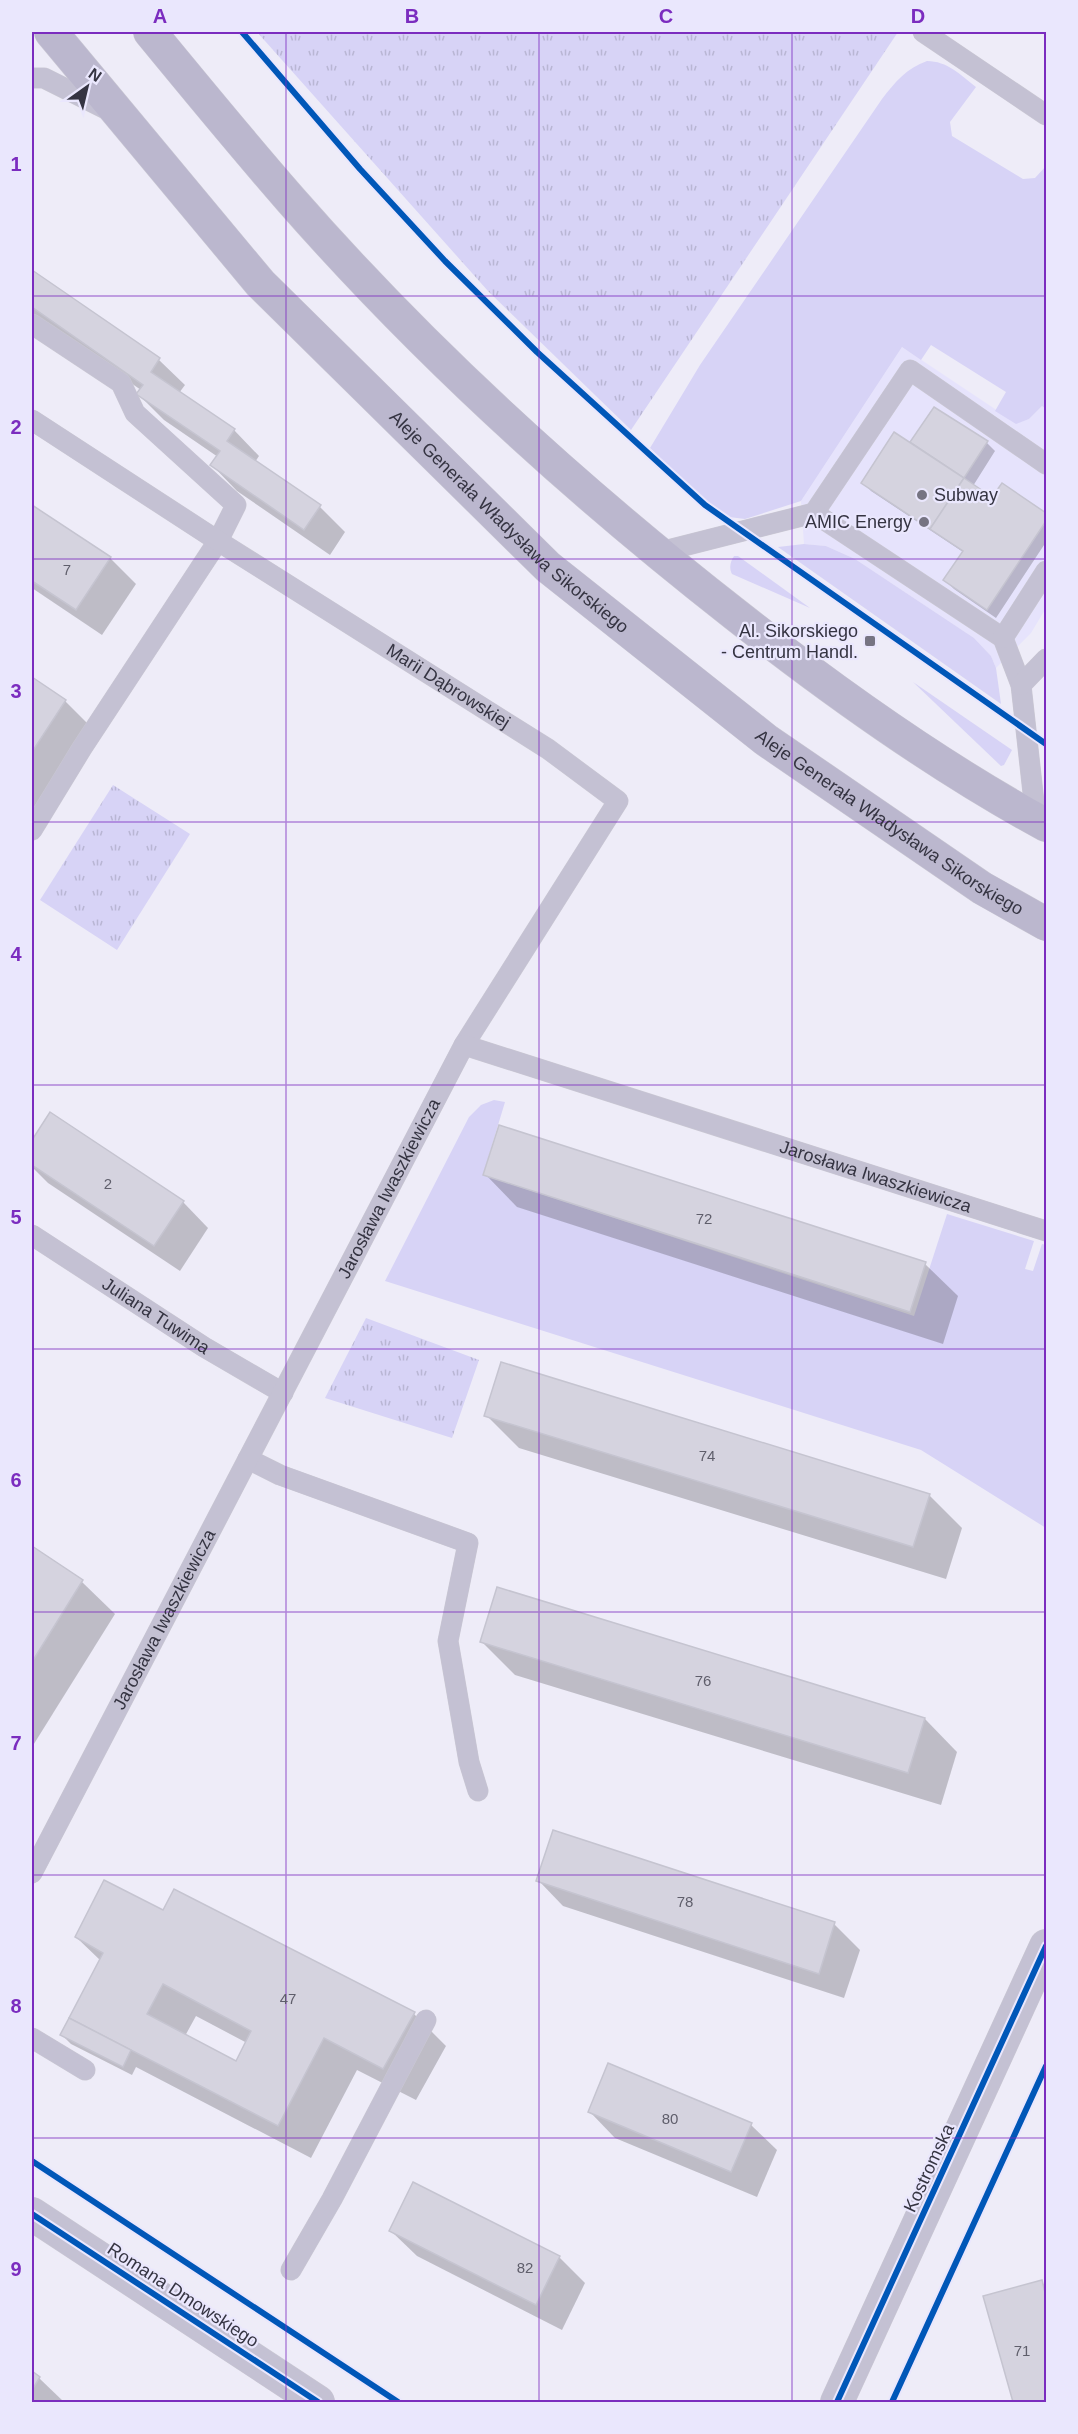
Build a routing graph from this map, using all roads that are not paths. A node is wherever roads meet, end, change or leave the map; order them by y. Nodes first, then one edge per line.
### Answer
1 (51, 32) edge
2 (150, 32) edge
3 (923, 32) edge
4 (32, 78) edge
5 (1047, 115) edge
6 (122, 117) junction
7 (32, 324) edge
8 (32, 420) edge
9 (1047, 464) edge
10 (814, 513) junction
11 (218, 541) junction
12 (656, 553) junction
13 (1047, 571) edge
14 (1003, 638) junction
15 (1047, 659) edge
16 (1021, 685) junction
17 (1041, 823) edge
18 (32, 830) edge
19 (1047, 924) edge
20 (464, 1045) junction
21 (1047, 1230) edge
22 (32, 1234) edge
23 (283, 1393) junction
24 (248, 1459) junction
25 (478, 1791) dead end
26 (32, 1873) edge
27 (1047, 1946) edge
28 (426, 2020) dead end
29 (32, 2038) edge
30 (85, 2070) dead end
31 (32, 2214) edge
32 (291, 2270) dead end
33 (318, 2403) edge
34 (837, 2403) edge

1 - 6 main road, Aleje Generała Władysława Sikorskiego
2 - 12 main road
3 - 5 lane
4 - 6 lane
6 - 19 main road, Aleje Generała Władysława Sikorskiego
7 - 11 lane
8 - 11 lane, Marii Dąbrowskiej
9 - 10 lane
10 - 12 lane
10 - 14 lane
11 - 18 lane
11 - 20 lane, Marii Dąbrowskiej
12 - 17 main road
13 - 14 lane
14 - 16 lane
15 - 16 lane
16 - 17 lane
20 - 21 lane, Jarosława Iwaszkiewicza
20 - 23 lane, Jarosława Iwaszkiewicza
22 - 23 lane, Juliana Tuwima
23 - 24 lane, Jarosława Iwaszkiewicza
24 - 25 lane
24 - 26 lane, Jarosława Iwaszkiewicza
27 - 34 street, Kostromska
28 - 32 lane
29 - 30 lane
31 - 33 street, Romana Dmowskiego

